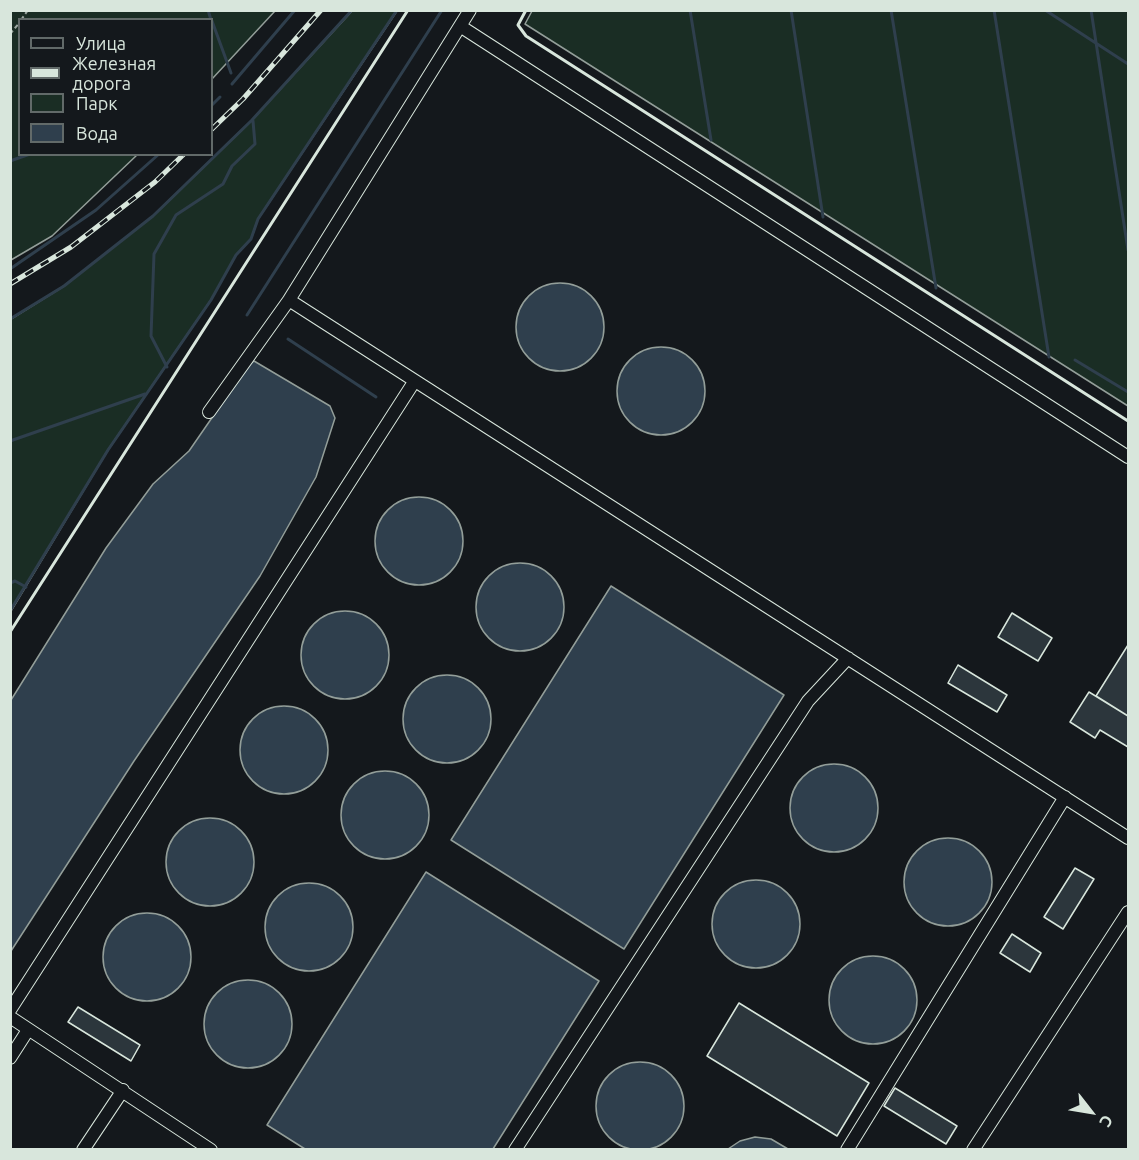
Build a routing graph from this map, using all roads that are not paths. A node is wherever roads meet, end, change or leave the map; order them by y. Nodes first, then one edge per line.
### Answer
1 (470, 10) edge
2 (460, 26) junction
3 (289, 300) junction
4 (414, 381) junction
5 (209, 412) dead end
6 (1128, 458) edge
7 (848, 658) junction
8 (1065, 797) junction
9 (1128, 838) edge
10 (1128, 912) edge
11 (10, 1010) edge
12 (10, 1017) edge
13 (28, 1030) junction
14 (10, 1058) edge
15 (123, 1090) junction
16 (83, 1149) edge
17 (211, 1149) edge
18 (515, 1149) edge
19 (847, 1149) edge
20 (973, 1149) edge

1 - 2 lane
2 - 3 lane
2 - 6 lane
3 - 4 lane
3 - 5 lane
4 - 7 lane
4 - 11 lane
7 - 8 lane
7 - 18 lane
8 - 9 lane
8 - 19 lane
10 - 20 lane
12 - 13 lane
13 - 14 lane
13 - 15 lane
15 - 16 lane
15 - 17 lane

